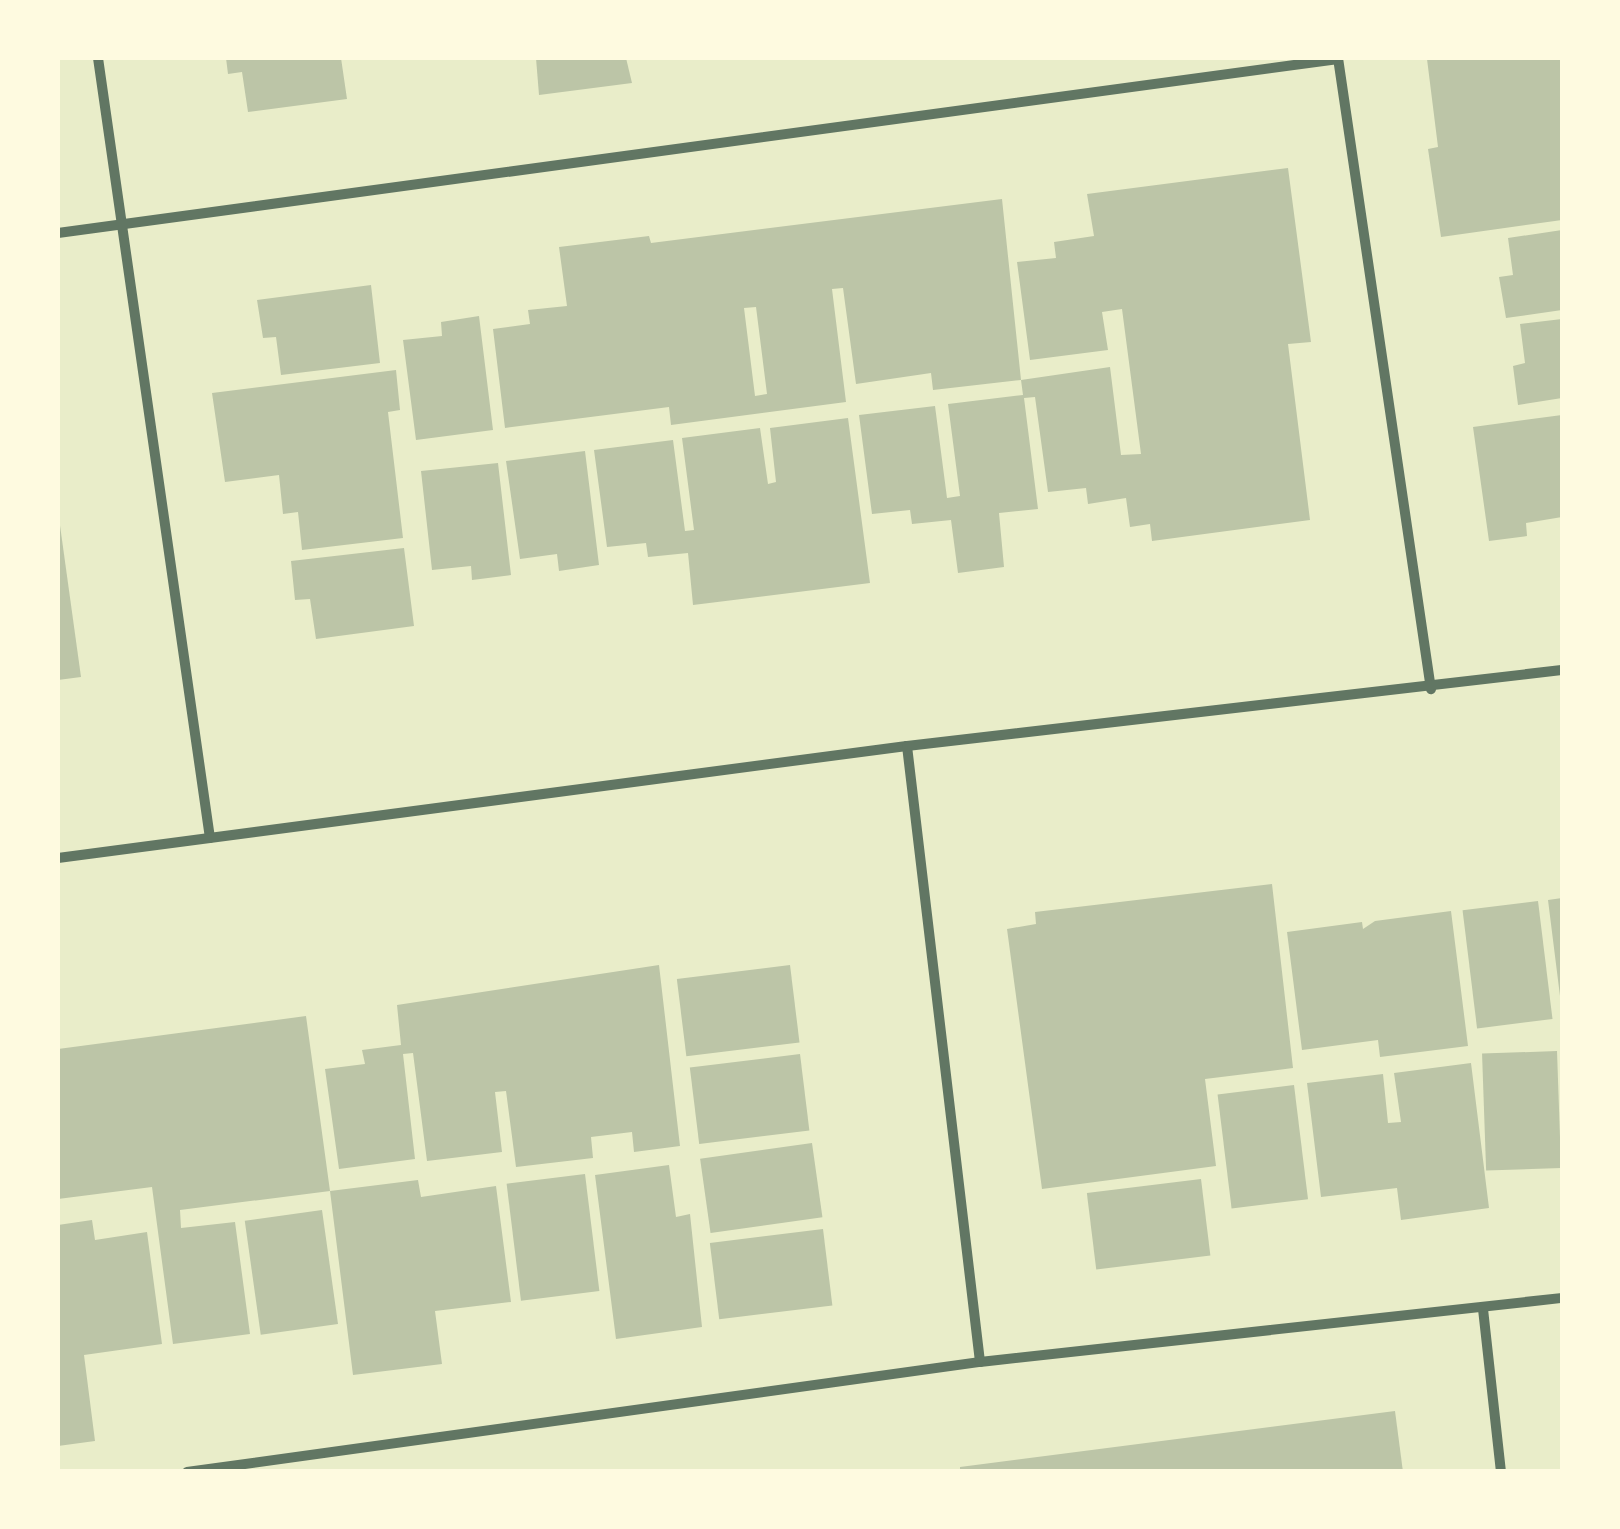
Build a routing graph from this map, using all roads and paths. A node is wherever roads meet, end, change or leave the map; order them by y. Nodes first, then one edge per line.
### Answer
1 (98, 58) edge
2 (1338, 58) edge
3 (120, 225) junction
4 (58, 232) edge
5 (1562, 670) edge
6 (1431, 689) junction
7 (907, 746) junction
8 (210, 838) junction
9 (58, 858) edge
10 (1562, 1298) edge
11 (1483, 1309) junction
12 (980, 1362) junction
13 (187, 1472) edge
14 (1501, 1472) edge

1 - 3 street
2 - 3 street
2 - 6 street
3 - 4 street
3 - 8 street
5 - 6 street
6 - 7 street
7 - 8 street
7 - 12 street
8 - 9 street
10 - 11 street
11 - 12 street
11 - 14 street
12 - 13 street

